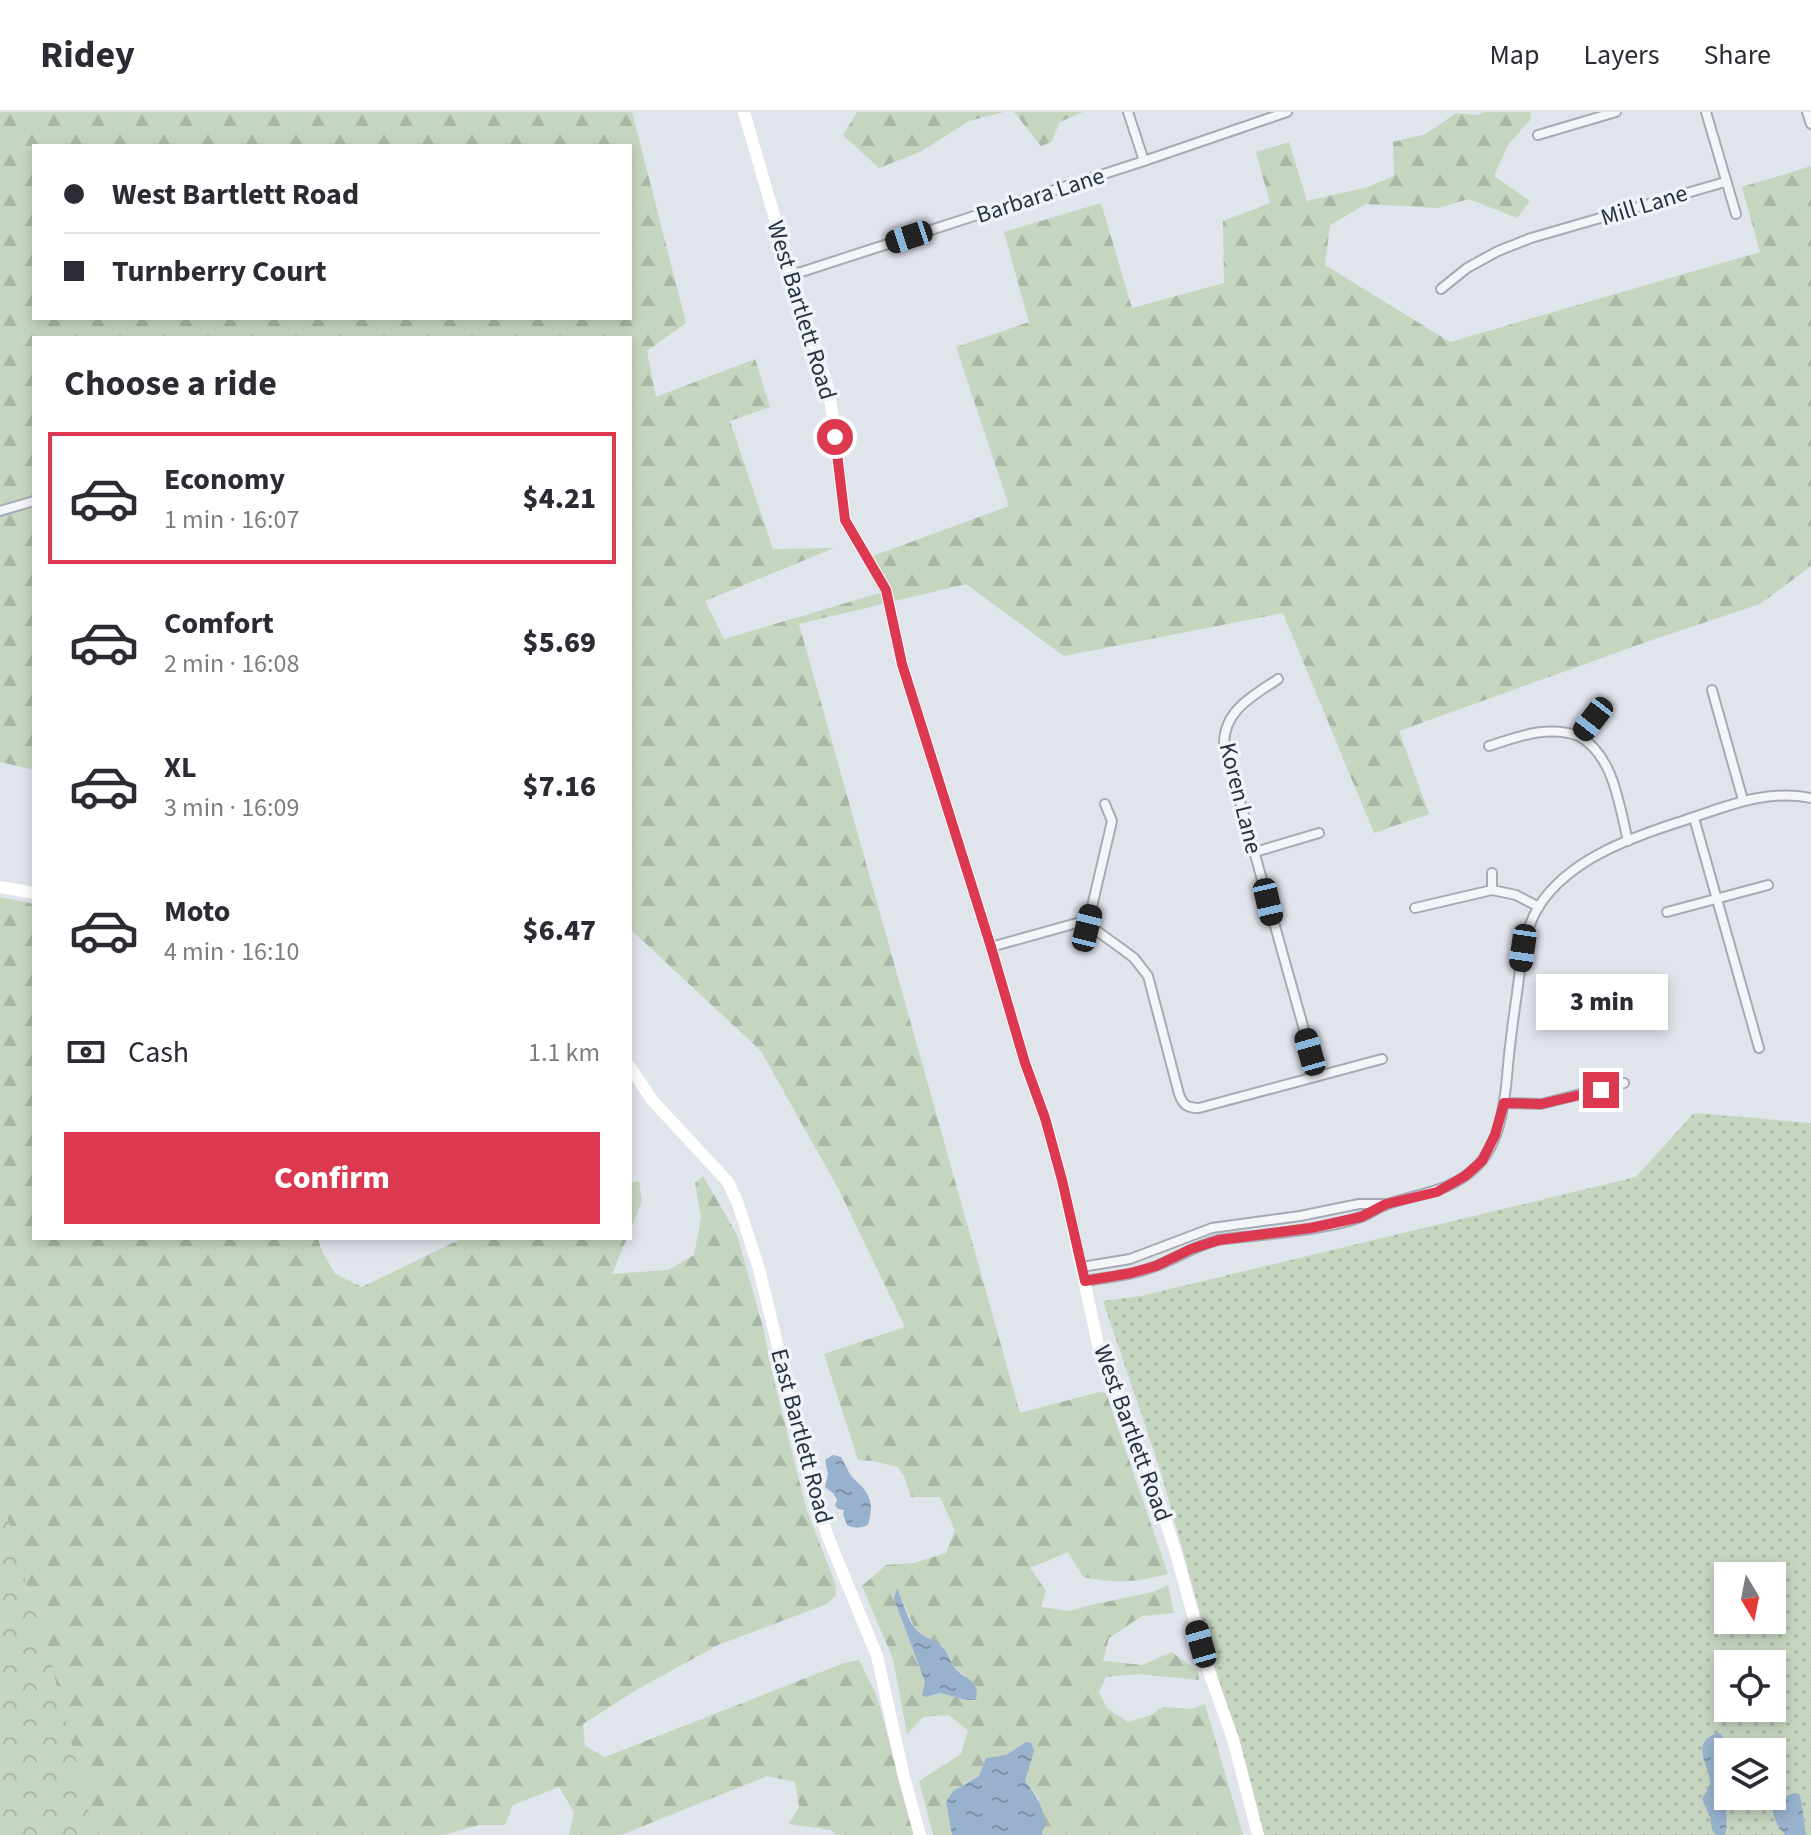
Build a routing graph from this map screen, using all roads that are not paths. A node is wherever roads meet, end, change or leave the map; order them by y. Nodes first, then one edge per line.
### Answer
1 (744, 112) edge
2 (1128, 112) edge
3 (1287, 112) edge
4 (1616, 112) edge
5 (1706, 112) edge
6 (1807, 112) edge
7 (1811, 124) edge
8 (1538, 135) dead end
9 (1144, 161) junction
10 (1725, 182) junction
11 (1736, 214) dead end
12 (792, 275) junction
13 (1441, 289) dead end
14 (32, 502) edge
15 (0, 511) edge
16 (1278, 679) dead end
17 (1712, 690) dead end
18 (1593, 719) dead end
19 (1579, 736) junction
20 (1489, 746) dead end
21 (1811, 798) edge
22 (1743, 800) junction
23 (1105, 804) dead end
24 (1694, 818) junction
25 (1319, 833) dead end
26 (1628, 841) junction
27 (1255, 852) junction
28 (1492, 873) dead end
29 (1768, 885) dead end
30 (0, 887) edge
31 (1492, 890) junction
32 (32, 893) edge
33 (1716, 899) junction
34 (1539, 907) junction
35 (1415, 908) dead end
36 (1667, 912) dead end
37 (1087, 928) junction
38 (991, 947) junction
39 (1759, 1048) dead end
40 (1382, 1059) dead end
41 (632, 1070) edge
42 (1317, 1076) junction
43 (1624, 1083) dead end
44 (1504, 1103) junction
45 (1386, 1204) junction
46 (1345, 1207) junction
47 (1347, 1220) junction
48 (1130, 1259) junction
49 (1082, 1267) junction
50 (1131, 1273) junction
51 (1085, 1281) junction
52 (920, 1835) edge
53 (1258, 1835) edge

1 - 12 street, West Bartlett Road
2 - 9 street
3 - 9 street, Barbara Lane
4 - 8 street
5 - 10 street
6 - 7 street
9 - 12 street, Barbara Lane
10 - 11 street
10 - 13 street, Mill Lane
12 - 38 street, West Bartlett Road
14 - 15 street
16 - 27 street, Koren Lane
17 - 22 street
18 - 19 street
19 - 20 street
19 - 26 street
21 - 22 street
22 - 24 street
23 - 37 street
24 - 26 street
24 - 33 street
25 - 27 street
26 - 34 street
27 - 42 street, Koren Lane
28 - 31 street
29 - 33 street
30 - 32 street
31 - 34 street
31 - 35 street
33 - 36 street
33 - 39 street
34 - 44 street
37 - 38 street
37 - 42 street
38 - 49 street, West Bartlett Road
40 - 42 street
41 - 52 street, East Bartlett Road
43 - 44 street
44 - 45 street
45 - 46 street
45 - 47 street
46 - 47 street
46 - 48 street
47 - 50 street
48 - 49 street
48 - 50 street
49 - 51 street, West Bartlett Road
50 - 51 street
51 - 53 street, West Bartlett Road

